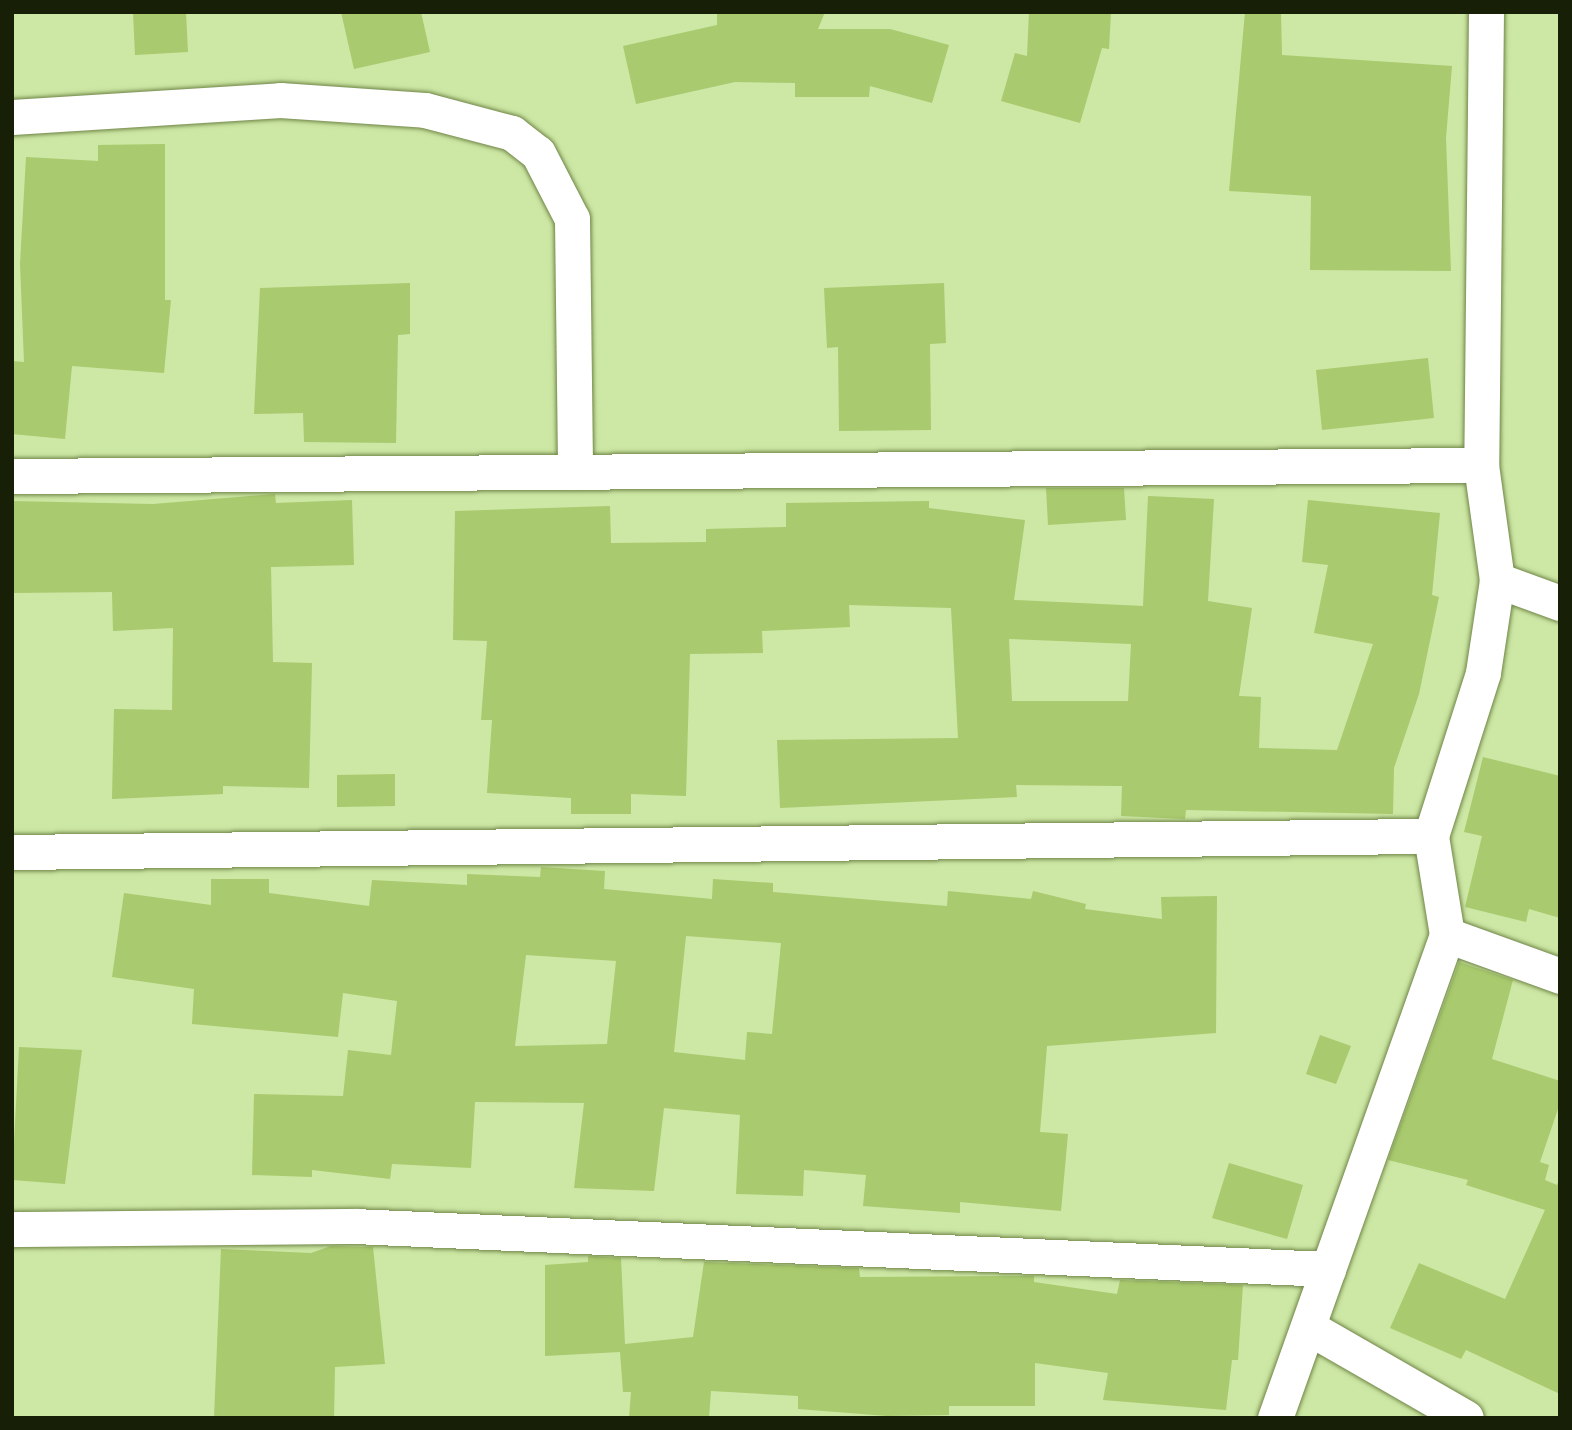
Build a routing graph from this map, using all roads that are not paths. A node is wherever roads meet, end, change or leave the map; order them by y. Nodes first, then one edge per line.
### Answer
1 (1486, 12) edge
2 (12, 117) edge
3 (1481, 465) junction
4 (575, 472) junction
5 (12, 476) edge
6 (1497, 580) junction
7 (1560, 603) edge
8 (1431, 836) junction
9 (12, 852) edge
10 (1447, 935) junction
11 (1560, 976) edge
12 (12, 1229) edge
13 (1328, 1269) junction
14 (1308, 1327) junction
15 (1275, 1418) edge
16 (1466, 1418) edge

1 - 3 street
2 - 4 street
3 - 4 street
3 - 6 street
4 - 5 street
6 - 7 street
6 - 8 street
8 - 9 street
8 - 10 street
10 - 11 street
10 - 13 street
12 - 13 street
13 - 14 street
14 - 15 street
14 - 16 street

